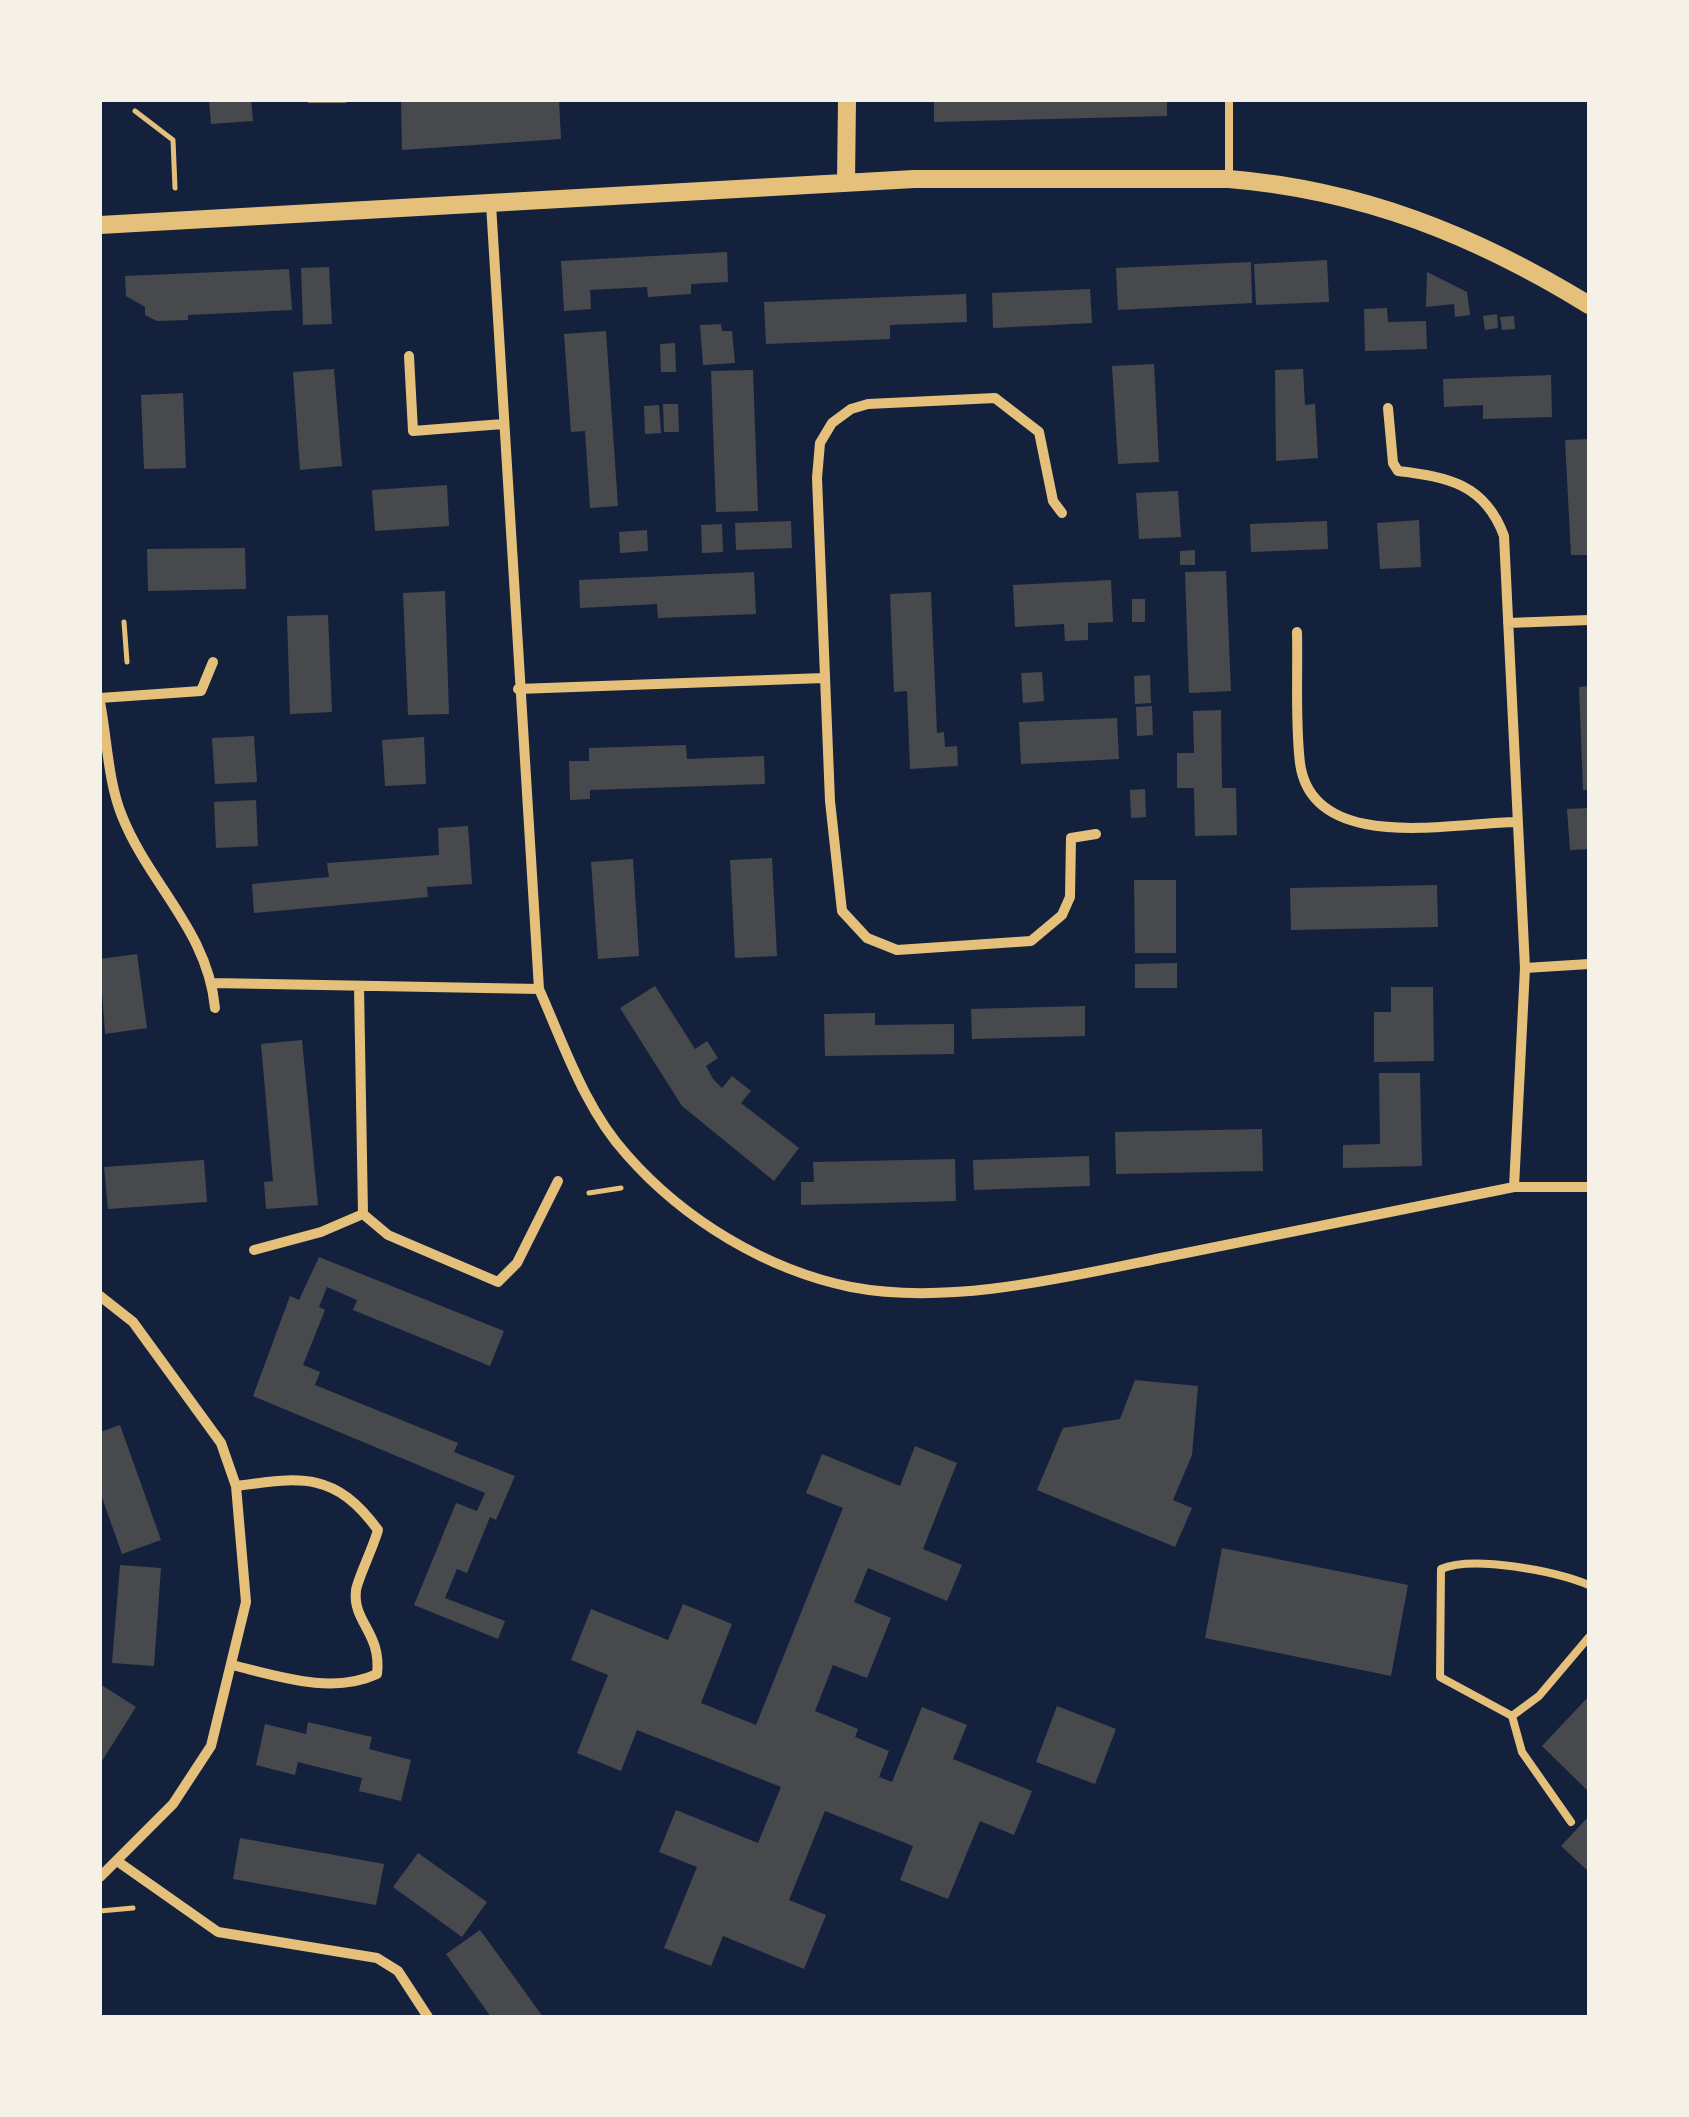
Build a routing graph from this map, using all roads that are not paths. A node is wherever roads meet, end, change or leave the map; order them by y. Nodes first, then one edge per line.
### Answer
1 (848, 100) edge
2 (1229, 100) edge
3 (1229, 179) junction
4 (846, 182) junction
5 (491, 204) junction
6 (100, 224) edge
7 (1589, 305) edge
8 (409, 356) dead end
9 (1388, 408) dead end
10 (504, 424) junction
11 (1062, 512) dead end
12 (1589, 620) edge
13 (1508, 623) junction
14 (1297, 632) dead end
15 (213, 662) dead end
16 (824, 678) junction
17 (518, 689) junction
18 (100, 700) edge
19 (1515, 822) junction
20 (1096, 834) dead end
21 (1589, 964) edge
22 (1525, 968) junction
23 (213, 984) junction
24 (359, 986) junction
25 (539, 989) junction
26 (216, 1008) dead end
27 (558, 1182) dead end
28 (1514, 1187) junction
29 (1589, 1187) edge
30 (363, 1214) junction
31 (254, 1250) dead end
32 (100, 1296) edge
33 (236, 1486) junction
34 (1589, 1584) edge
35 (1589, 1638) edge
36 (232, 1665) junction
37 (1512, 1716) junction
38 (1571, 1822) dead end
39 (118, 1861) junction
40 (100, 1876) edge
41 (428, 2017) edge

1 - 4 street
2 - 3 lane
3 - 4 street
3 - 7 street
4 - 5 street
5 - 6 street
5 - 10 street
8 - 10 street
9 - 13 street
10 - 17 street
11 - 16 street
12 - 13 street
13 - 19 street
14 - 19 street
15 - 18 street
16 - 17 street
16 - 20 street
17 - 25 street
18 - 23 street
19 - 22 street
21 - 22 street
22 - 28 street
23 - 24 street
23 - 26 street
24 - 25 street
24 - 30 street
25 - 28 street
27 - 30 street
28 - 29 street
30 - 31 street
32 - 33 street
33 - 36 street
33 - 36 street
34 - 37 lane
35 - 37 lane
36 - 39 street
37 - 38 lane
39 - 40 street
39 - 41 street

